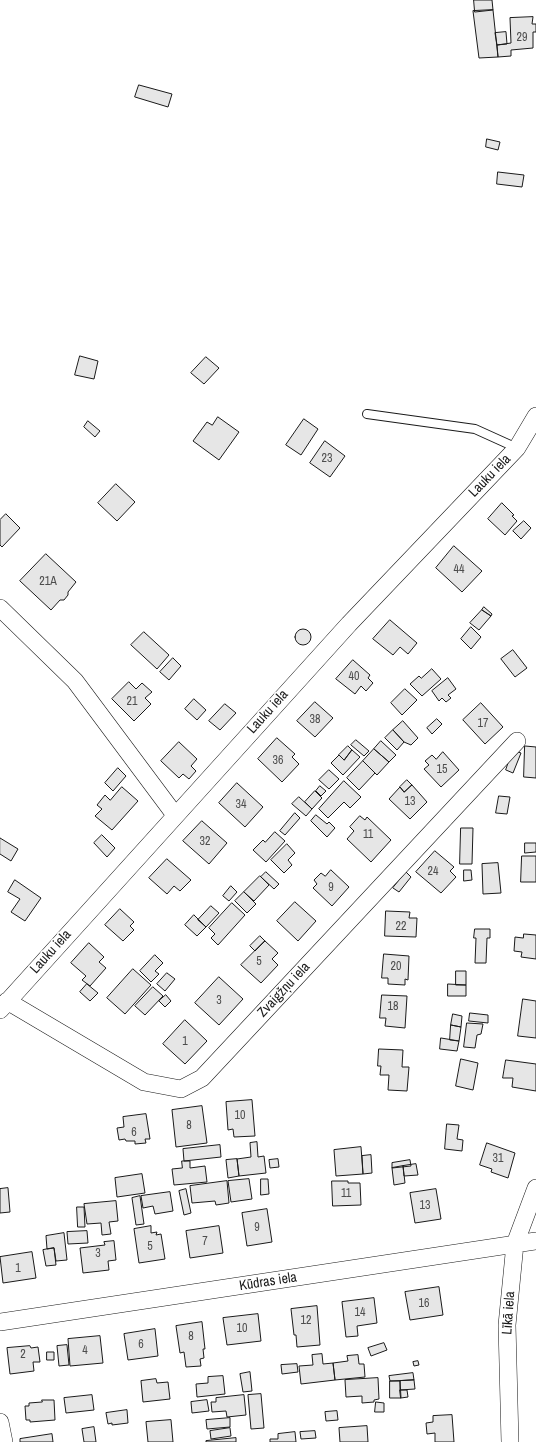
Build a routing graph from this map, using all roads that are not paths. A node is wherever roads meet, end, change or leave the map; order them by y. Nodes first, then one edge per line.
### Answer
1 (366, 414) dead end
2 (536, 416) edge
3 (516, 448) junction
4 (0, 608) edge
5 (517, 741) dead end
6 (175, 815) junction
7 (2, 1003) edge
8 (536, 1188) edge
9 (536, 1241) edge
10 (515, 1244) junction
11 (0, 1322) edge
12 (0, 1422) edge
13 (4, 1442) edge
14 (510, 1442) edge

1 - 3 lane
2 - 3 street, Lauku iela
3 - 6 street, Lauku iela
4 - 6 street
5 - 7 street, Zvaigžņu iela
6 - 7 street, Lauku iela
8 - 10 street, Līkā iela
9 - 10 street, Kūdras iela
10 - 11 street, Kūdras iela
10 - 14 street, Līkā iela
12 - 13 street

